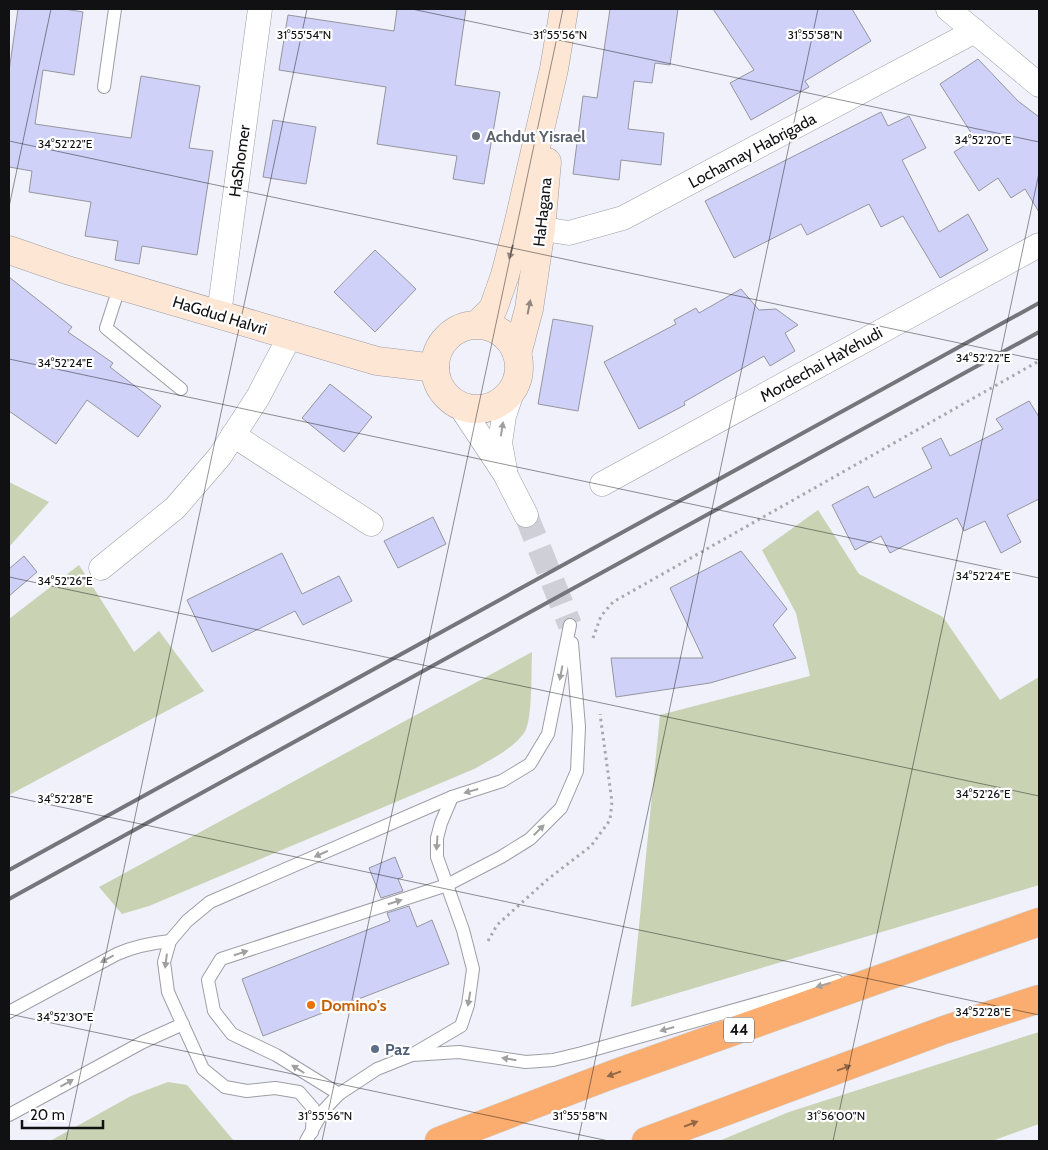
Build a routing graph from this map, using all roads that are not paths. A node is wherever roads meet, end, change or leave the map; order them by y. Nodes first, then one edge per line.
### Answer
1 (115, 9) edge
2 (260, 9) edge
3 (564, 9) edge
4 (948, 9) edge
5 (975, 31) junction
6 (1039, 85) edge
7 (104, 86) dead end
8 (530, 227) junction
9 (1039, 245) edge
10 (9, 250) edge
11 (120, 285) junction
12 (219, 314) junction
13 (478, 324) junction
14 (290, 336) junction
15 (517, 354) junction
16 (435, 368) junction
17 (514, 386) junction
18 (181, 389) dead end
19 (460, 406) junction
20 (233, 435) junction
21 (506, 474) junction
22 (602, 484) dead end
23 (526, 515) tunnel mouth
24 (371, 524) dead end
25 (102, 568) dead end
26 (452, 797) junction
27 (447, 885) junction
28 (1030, 925) edge
29 (170, 941) junction
30 (1039, 999) edge
31 (9, 1012) edge
32 (183, 1024) junction
33 (412, 1055) junction
34 (339, 1094) junction
35 (9, 1114) edge
36 (309, 1137) edge
37 (439, 1141) edge
38 (646, 1141) edge

1 - 7 lane
2 - 12 street, HaShomer
3 - 8 street, HaHagana
4 - 5 street
5 - 6 street
5 - 8 street, Lochamay Habrigada
8 -> 13 street, HaHagana
15 -> 8 street, HaHagana
9 - 22 street, Mordechai HaYehudi
10 - 11 street, HaGdud HaIvri
11 - 12 street, HaGdud HaIvri
11 - 18 lane
12 - 14 street, HaGdud HaIvri
13 - 15 street
13 - 16 street
14 - 16 street, HaGdud HaIvri
14 - 20 street
15 - 17 street
16 - 19 street
17 - 19 street
21 -> 17 street
19 - 21 street
20 - 24 street
20 - 25 street
21 - 23 street
26 -> 27 lane
27 -> 26 lane
26 -> 29 lane
27 -> 33 lane
34 -> 27 lane
28 -> 33 lane
28 -> 37 highway, 44
29 -> 31 lane
29 -> 32 lane
38 -> 30 highway
35 -> 32 lane
32 - 36 lane
33 - 34 lane
34 - 36 lane

